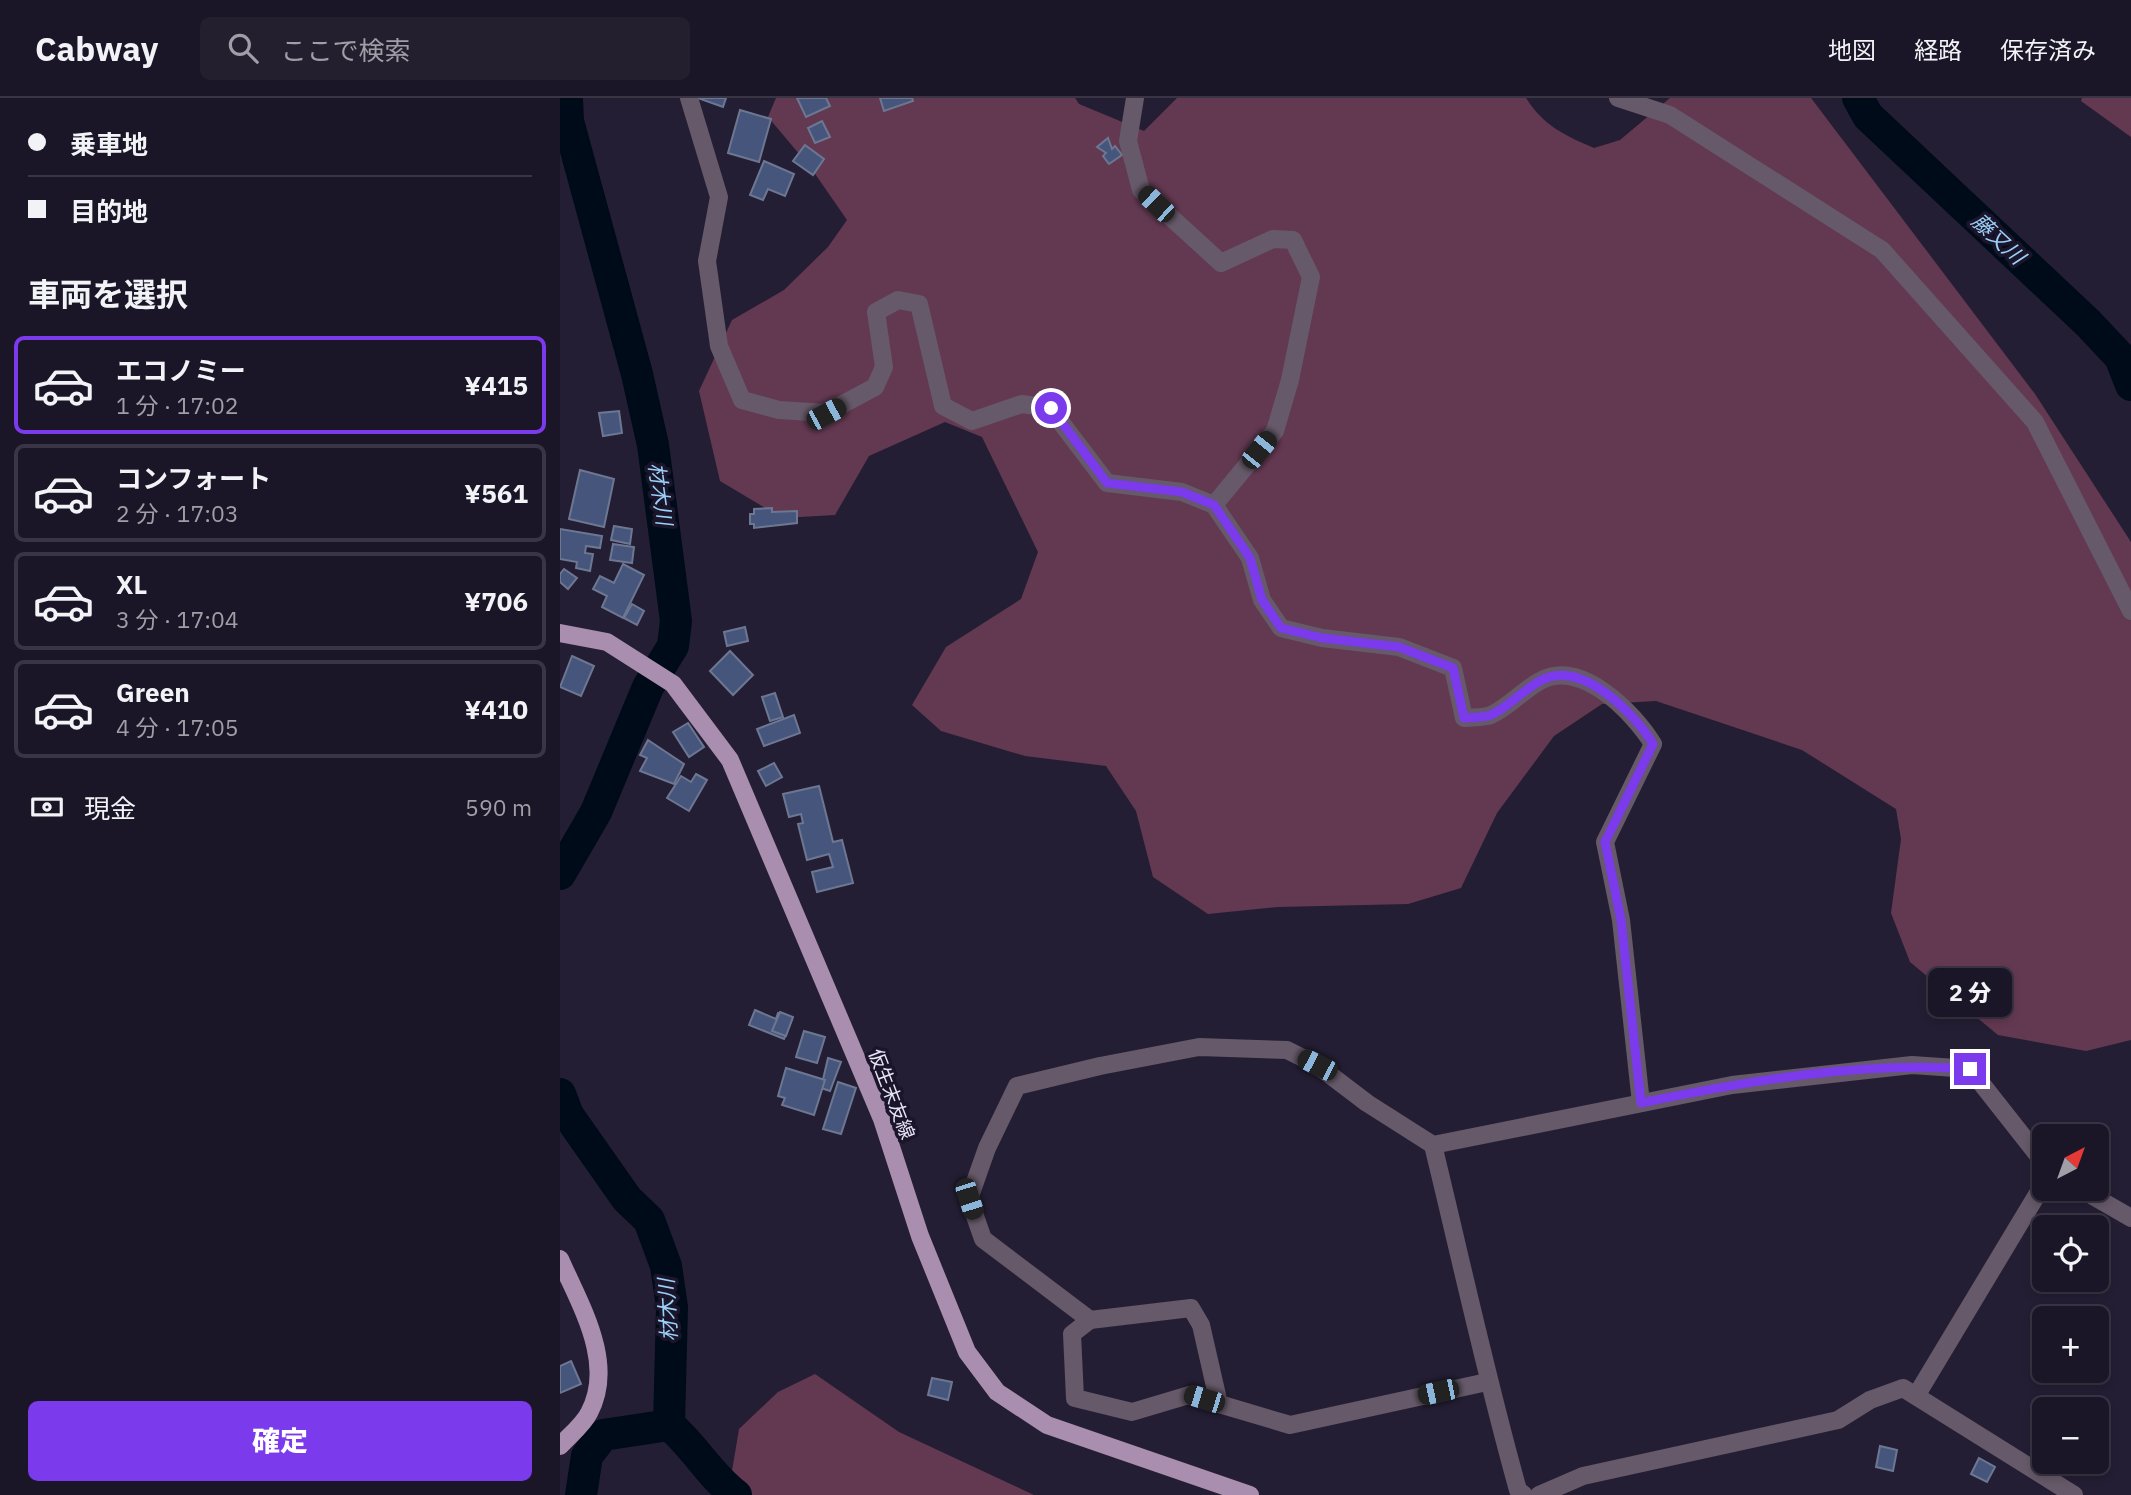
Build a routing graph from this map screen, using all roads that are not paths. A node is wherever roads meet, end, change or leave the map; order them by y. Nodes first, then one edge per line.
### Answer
1 (689, 98) edge
2 (1135, 98) edge
3 (1618, 98) edge
4 (1214, 505) junction
5 (2131, 611) edge
6 (560, 633) edge
7 (1641, 1103) junction
8 (1433, 1145) junction
9 (2032, 1148) edge
10 (2033, 1201) edge
11 (2102, 1201) edge
12 (2131, 1218) edge
13 (560, 1259) edge
14 (1090, 1320) junction
15 (1487, 1381) junction
16 (1916, 1396) junction
17 (1219, 1404) junction
18 (560, 1446) edge
19 (1250, 1495) edge
20 (1524, 1495) edge
21 (1539, 1495) edge
22 (2074, 1495) edge

1 - 4 street
2 - 4 street
3 - 5 street
4 - 7 street
6 - 19 main road, 仮生末友線
7 - 8 street
7 - 9 street
8 - 14 street
8 - 15 street
10 - 16 street
11 - 12 street
13 - 18 main road
14 - 17 street
14 - 17 street
15 - 17 street
15 - 20 street
16 - 21 street
16 - 22 street

